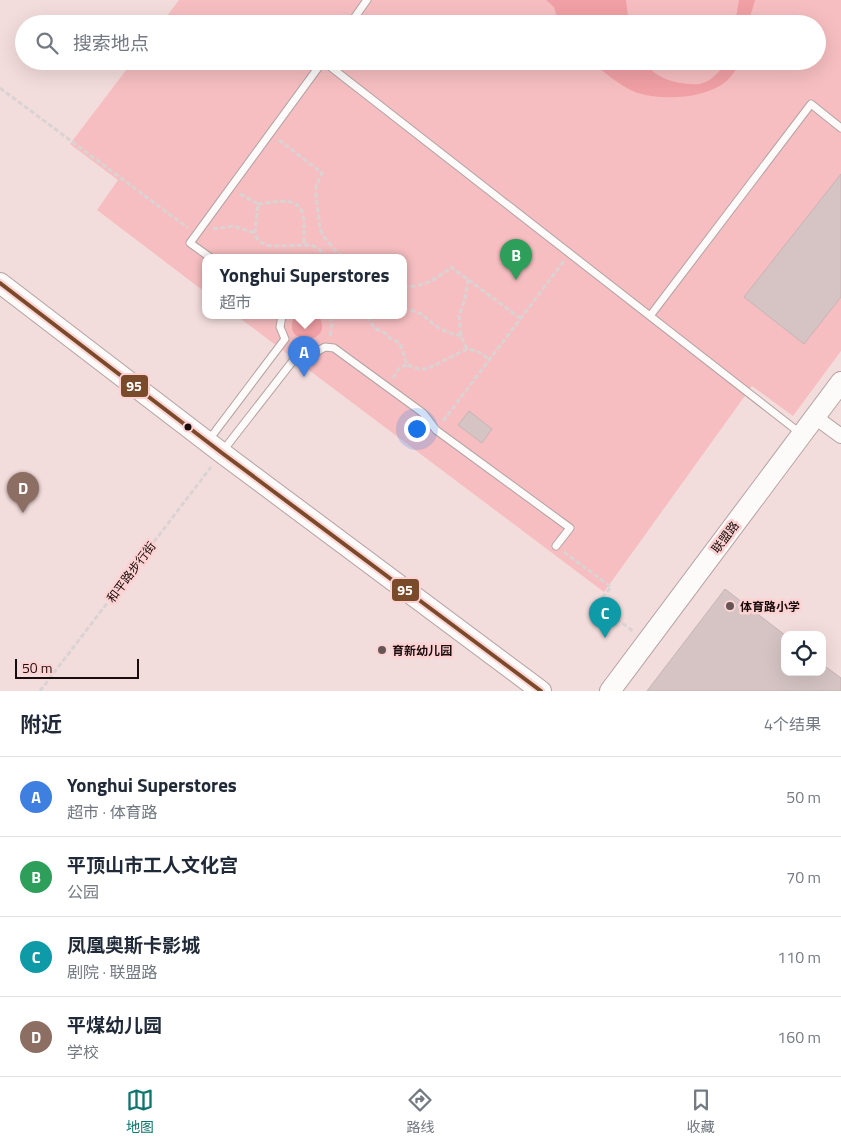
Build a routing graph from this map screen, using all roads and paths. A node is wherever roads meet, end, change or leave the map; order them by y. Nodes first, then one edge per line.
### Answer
1 (368, 0) edge
2 (357, 15) edge
3 (317, 70) edge
4 (336, 70) edge
5 (0, 88) edge
6 (841, 128) edge
7 (270, 134) junction
8 (230, 189) junction
9 (258, 204) junction
10 (198, 232) junction
11 (255, 233) junction
12 (304, 244) junction
13 (570, 253) junction
14 (205, 254) edge
15 (323, 254) edge
16 (339, 254) edge
17 (468, 280) junction
18 (0, 283) edge
19 (407, 287) edge
20 (407, 310) edge
21 (650, 316) junction
22 (520, 318) junction
23 (281, 319) edge
24 (331, 319) edge
25 (370, 319) edge
26 (461, 336) junction
27 (334, 348) junction
28 (467, 349) junction
29 (489, 359) junction
30 (407, 365) junction
31 (841, 382) edge
32 (387, 387) junction
33 (815, 416) junction
34 (436, 430) junction
35 (802, 434) junction
36 (841, 436) edge
37 (215, 447) junction
38 (556, 546) joint
39 (646, 642) junction
40 (40, 691) edge
41 (541, 691) edge
42 (610, 691) edge

1 - 2 lane
3 - 7 lane
4 - 13 lane
5 - 10 path
6 - 21 lane
7 - 8 lane
7 - 16 path
8 - 9 path
8 - 10 lane
9 - 11 path
9 - 12 path
10 - 11 path
10 - 14 lane
11 - 12 path
12 - 15 path
13 - 21 lane
13 - 22 path
17 - 19 path
17 - 22 path
17 - 26 path
18 - 37 street
20 - 26 path
21 - 35 lane
22 - 29 path
23 - 37 lane
24 - 27 path
25 - 30 path
26 - 28 path
27 - 32 lane
27 - 37 lane
28 - 29 path
28 - 30 path
29 - 34 path
30 - 32 path
31 - 33 street, 联盟路
32 - 34 lane
33 - 35 street, 联盟路
33 - 36 street
34 - 38 lane
35 - 39 street, 联盟路
37 - 40 path, 和平路步行街
37 - 41 street
38 - 39 path
39 - 42 street, 联盟路

